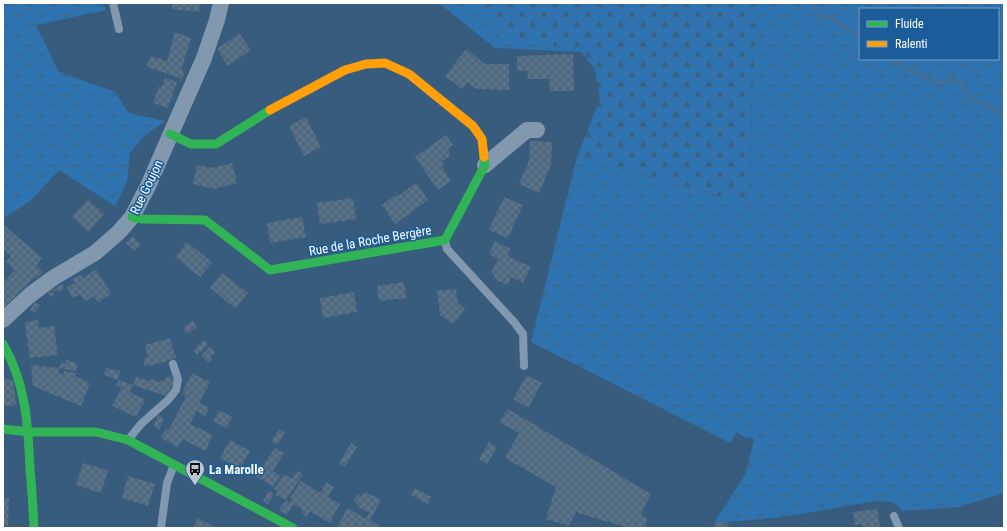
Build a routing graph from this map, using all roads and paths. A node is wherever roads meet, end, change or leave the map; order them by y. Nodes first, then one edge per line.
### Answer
1 (113, 3) edge
2 (221, 3) edge
3 (119, 29) dead end
4 (537, 130) dead end
5 (170, 134) junction
6 (485, 164) junction
7 (132, 217) junction
8 (445, 240) junction
9 (3, 320) edge
10 (3, 344) edge
11 (174, 364) dead end
12 (524, 366) dead end
13 (3, 429) edge
14 (28, 432) junction
15 (128, 440) junction
16 (174, 464) junction
17 (894, 516) dead end
18 (288, 527) edge
19 (34, 528) edge
20 (161, 528) edge
21 (899, 528) edge

1 - 3 lane
2 - 5 street, Rue Goujon
4 - 6 street
5 - 6 street
5 - 7 street, Rue Goujon
6 - 8 street, Rue de la Roche Bergère
7 - 8 street, Rue de la Roche Bergère
7 - 9 street, Rue Goujon
8 - 12 lane
10 - 14 street
11 - 15 lane
13 - 14 street
14 - 15 street
14 - 19 street
15 - 16 street
16 - 18 street
16 - 20 lane
17 - 21 lane

